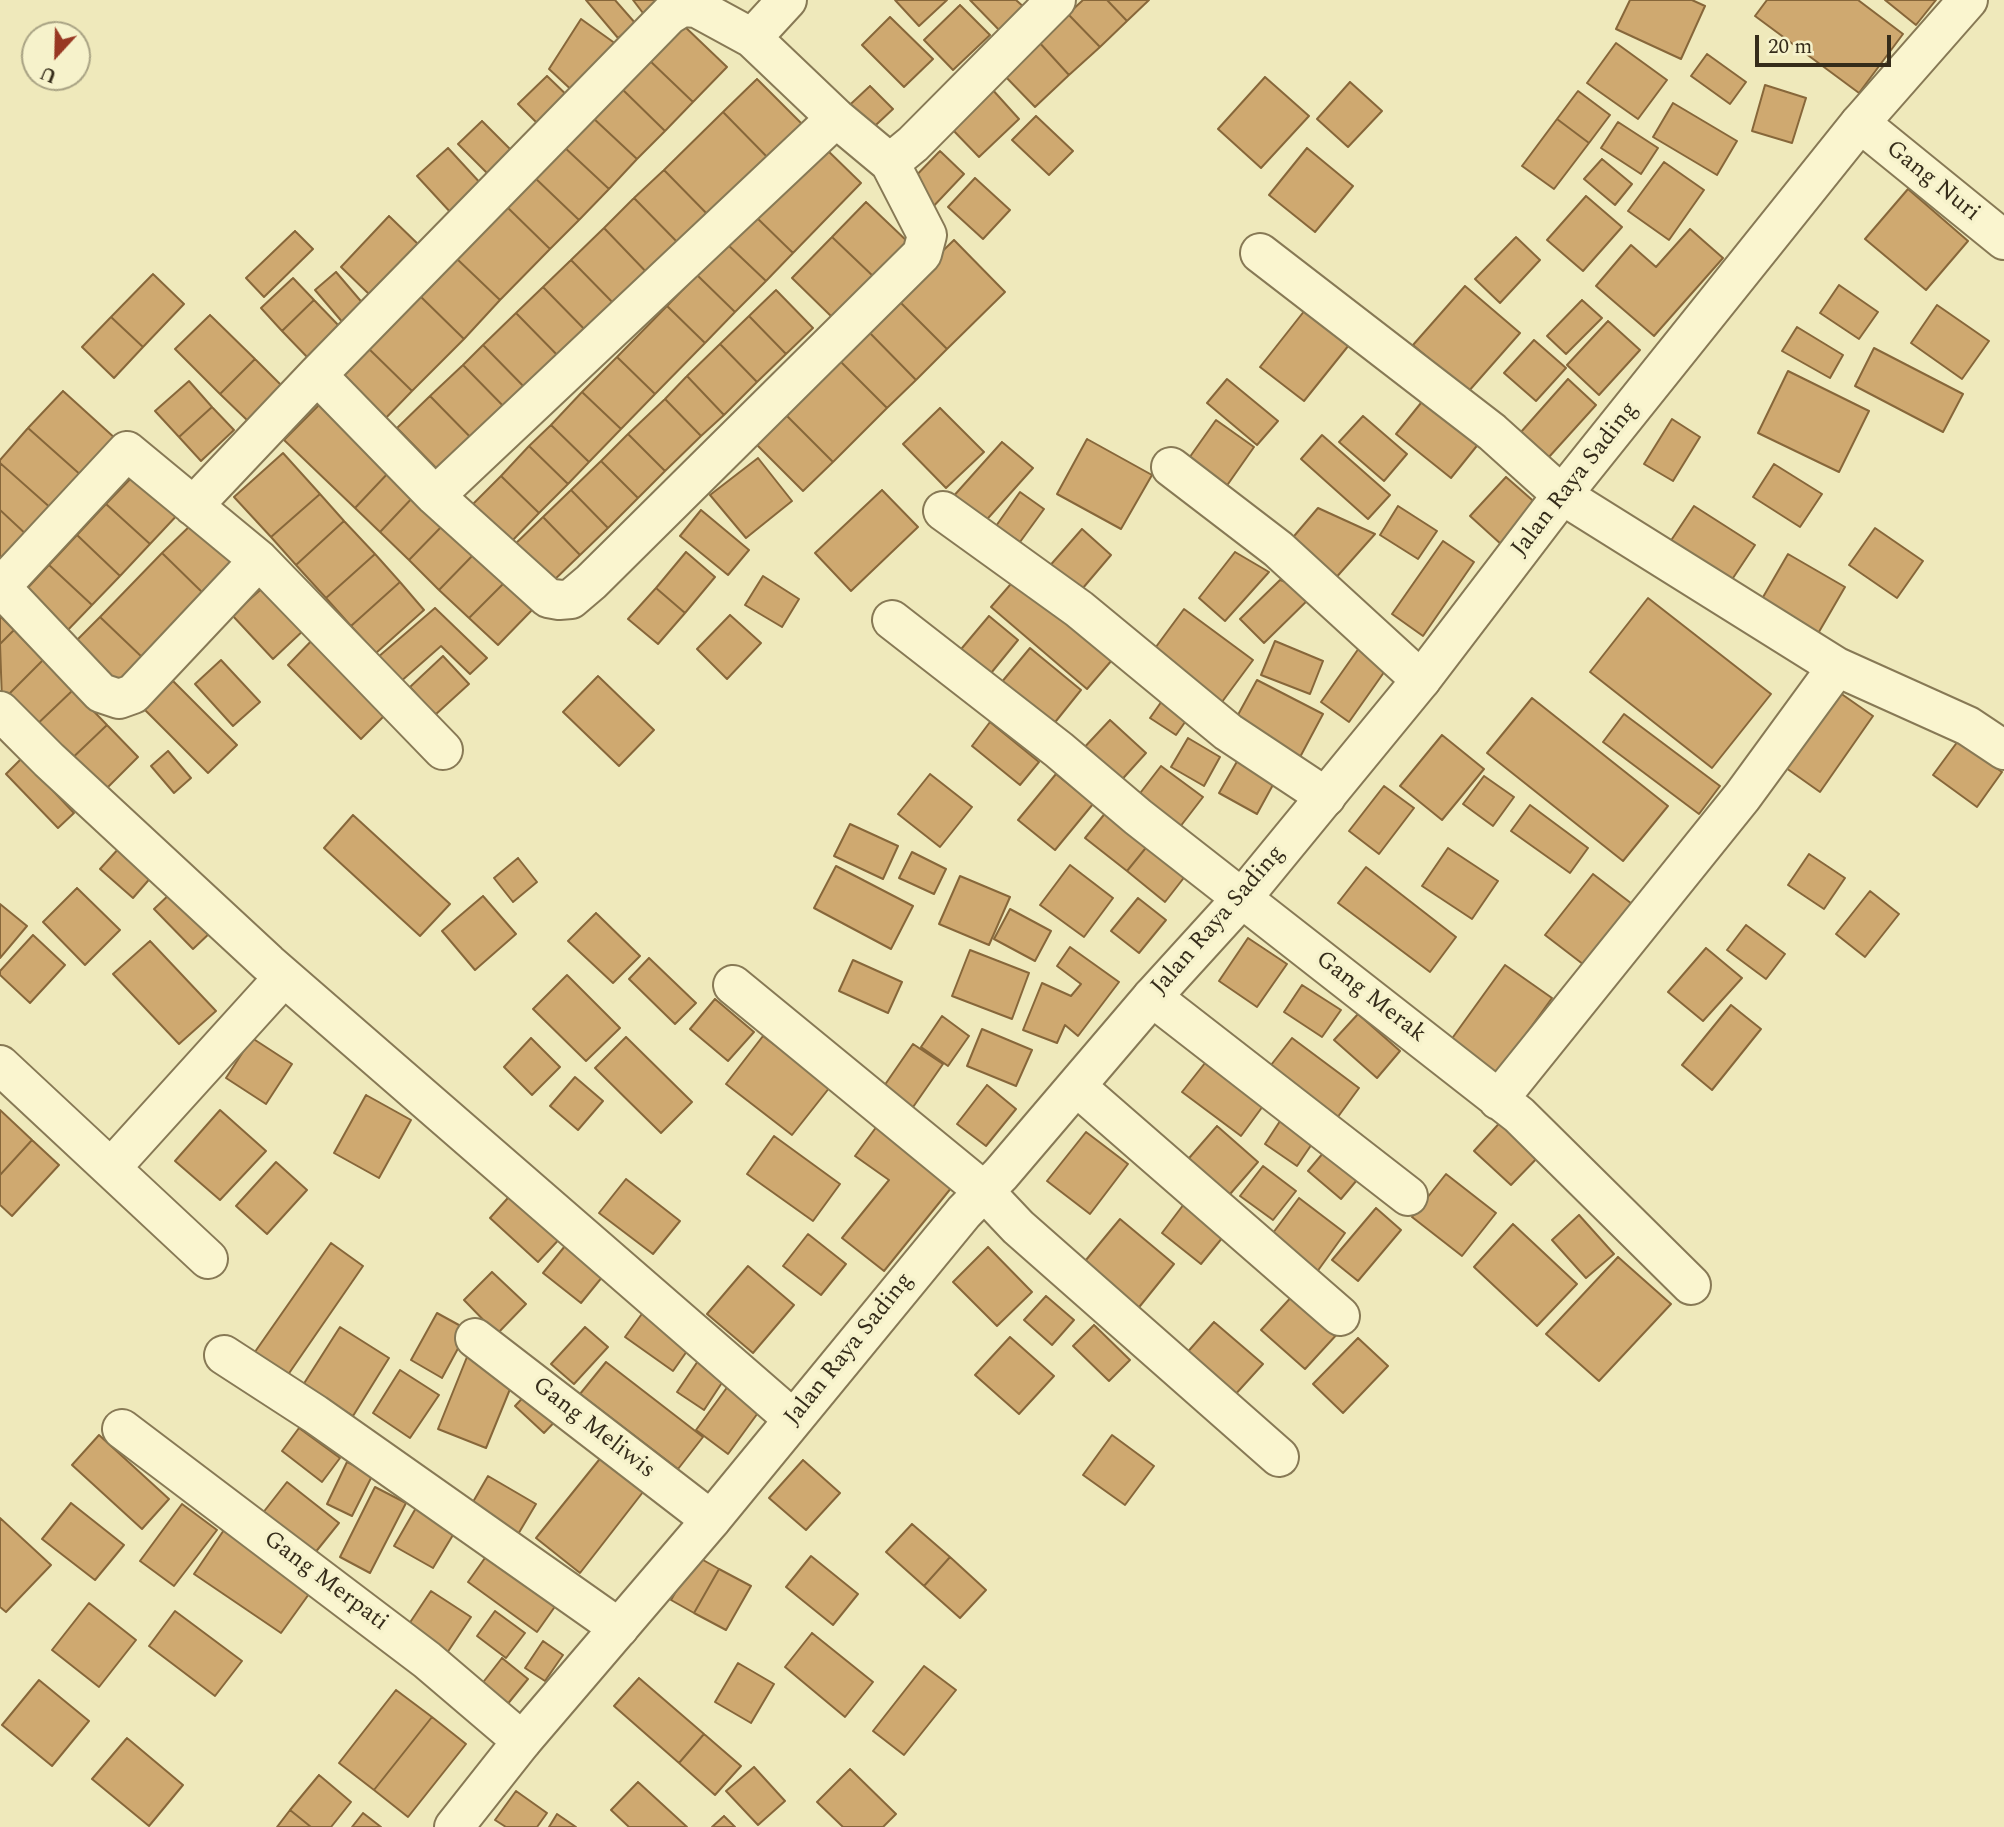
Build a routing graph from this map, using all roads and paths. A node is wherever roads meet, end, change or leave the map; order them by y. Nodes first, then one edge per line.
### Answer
1 (787, 0) edge
2 (1056, 0) edge
3 (1968, 0) edge
4 (752, 38) junction
5 (836, 118) junction
6 (1860, 123) junction
7 (890, 163) junction
8 (2004, 240) edge
9 (1260, 253) dead end
10 (317, 375) junction
11 (1171, 467) dead end
12 (1562, 495) junction
13 (435, 496) junction
14 (193, 506) junction
15 (943, 511) dead end
16 (260, 560) junction
17 (892, 620) dead end
18 (1837, 667) junction
19 (1421, 681) junction
20 (0, 711) edge
21 (443, 750) dead end
22 (2004, 750) edge
23 (1326, 797) junction
24 (1243, 897) junction
25 (284, 977) junction
26 (733, 985) dead end
27 (1152, 997) junction
28 (0, 1065) edge
29 (1077, 1087) junction
30 (1498, 1100) junction
31 (111, 1168) junction
32 (984, 1191) junction
33 (1408, 1196) dead end
34 (208, 1259) dead end
35 (1691, 1285) dead end
36 (1340, 1316) dead end
37 (475, 1338) dead end
38 (224, 1355) dead end
39 (793, 1419) junction
40 (122, 1429) dead end
41 (1279, 1457) dead end
42 (711, 1520) junction
43 (619, 1628) junction
44 (522, 1741) junction
45 (454, 1827) edge

1 - 4 street
2 - 7 street
3 - 6 street, Jalan Raya Sading
4 - 5 street
4 - 10 street
5 - 7 street
5 - 13 street
6 - 8 street, Gang Nuri
6 - 12 street, Jalan Raya Sading
7 - 13 street
9 - 12 street
10 - 13 street
10 - 14 street
11 - 19 street
12 - 18 street
12 - 19 street, Jalan Raya Sading
14 - 16 street
14 - 16 street
15 - 23 street
16 - 21 street
17 - 24 street, Gang Merak
18 - 22 street
18 - 30 street
19 - 23 street, Jalan Raya Sading
20 - 25 street
23 - 24 street, Jalan Raya Sading
24 - 27 street, Jalan Raya Sading
24 - 30 street, Gang Merak
25 - 31 street
25 - 39 street
26 - 32 street
27 - 29 street, Jalan Raya Sading
27 - 33 street
28 - 31 street
29 - 32 street, Jalan Raya Sading
29 - 36 street
30 - 35 street, Gang Merak
31 - 34 street
32 - 39 street, Jalan Raya Sading
32 - 41 street
37 - 42 street, Gang Meliwis
38 - 43 street
39 - 42 street, Jalan Raya Sading
40 - 44 street, Gang Merpati
42 - 43 street, Jalan Raya Sading
43 - 44 street, Jalan Raya Sading
44 - 45 street, Jalan Raya Sading

